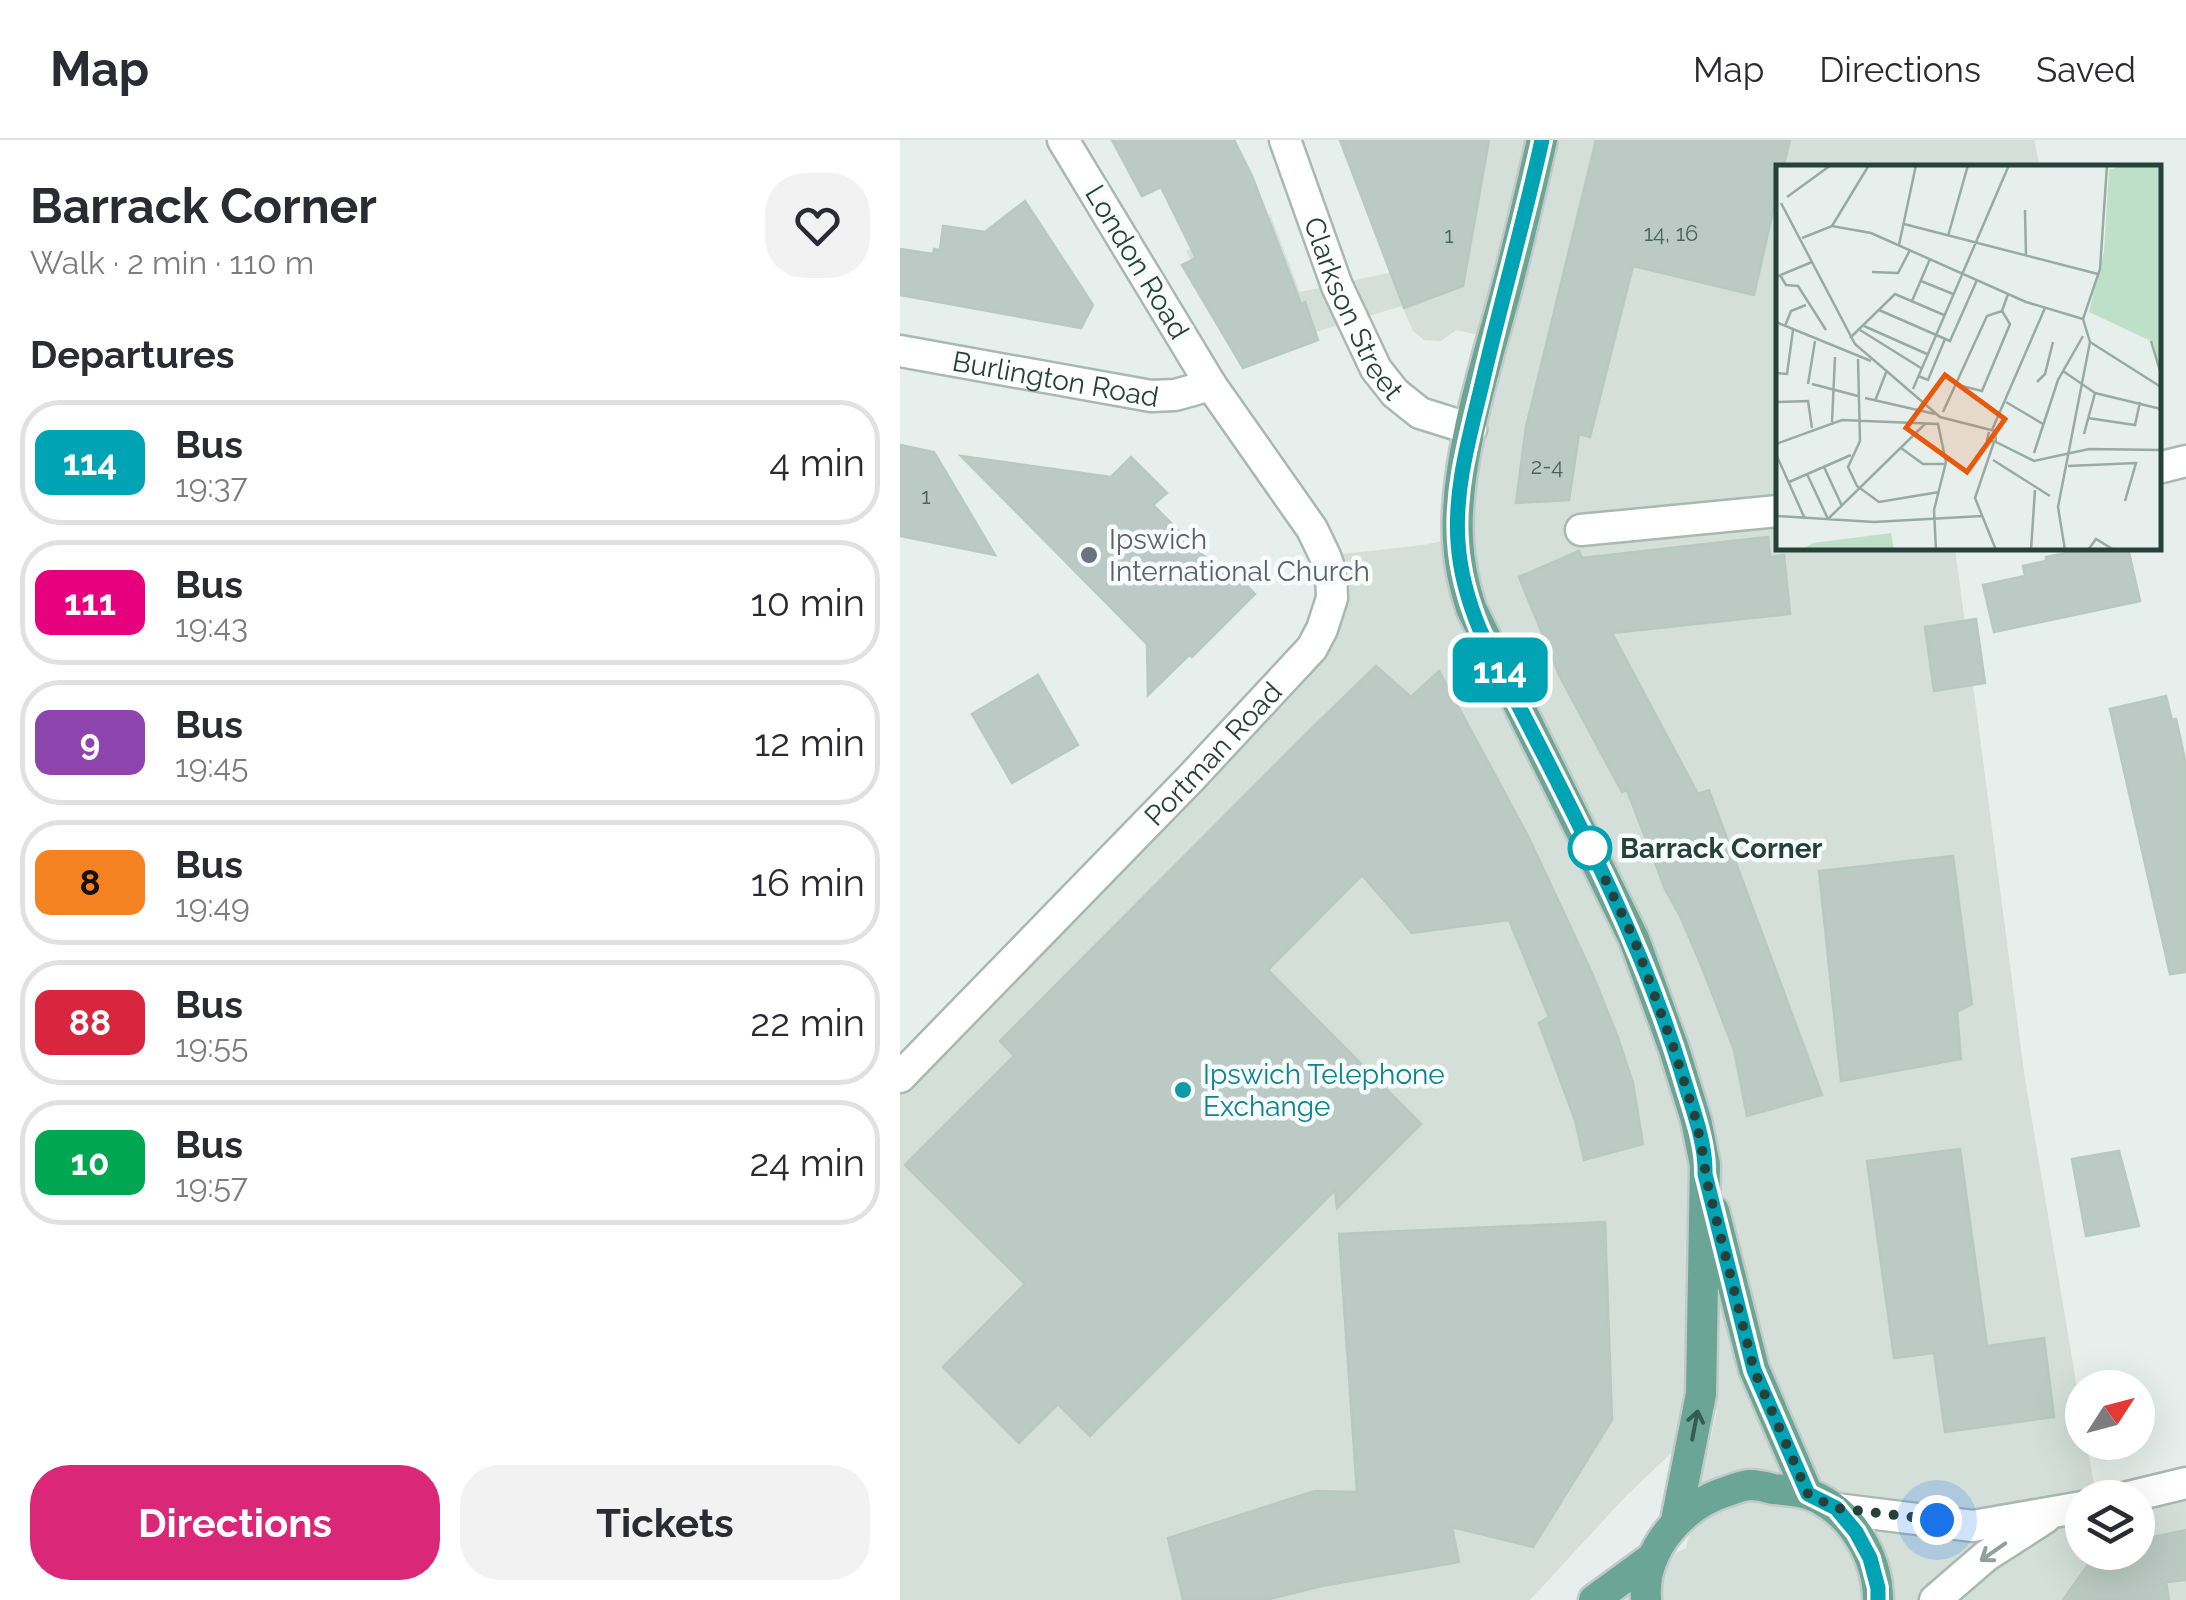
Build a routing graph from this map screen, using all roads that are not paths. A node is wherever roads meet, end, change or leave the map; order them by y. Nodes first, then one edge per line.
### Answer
1 (1063, 140) edge
2 (1285, 140) edge
3 (1542, 140) edge
4 (900, 350) edge
5 (1210, 385) junction
6 (1471, 429) junction
7 (2186, 463) edge
8 (2161, 467) edge
9 (1776, 511) edge
10 (1580, 530) dead end
11 (900, 1077) edge
12 (1705, 1174) junction
13 (2186, 1484) edge
14 (2155, 1491) edge
15 (1822, 1501) junction
16 (2065, 1510) edge
17 (2065, 1511) edge
18 (1676, 1521) junction
19 (1653, 1557) junction
20 (1594, 1600) edge
21 (1646, 1600) edge
22 (1878, 1600) edge
23 (1935, 1600) edge

1 - 5 street, London Road
2 - 6 street, Clarkson Street
3 - 6 main road
4 - 5 street, Burlington Road
5 - 11 street, Portman Road
6 - 12 main road
7 - 8 street
9 - 10 street
12 - 15 main road
18 -> 12 main road
13 - 14 street
15 - 16 street
15 - 18 main road
15 - 22 main road
17 -> 23 street
18 - 19 main road
19 - 20 main road
19 - 21 main road

